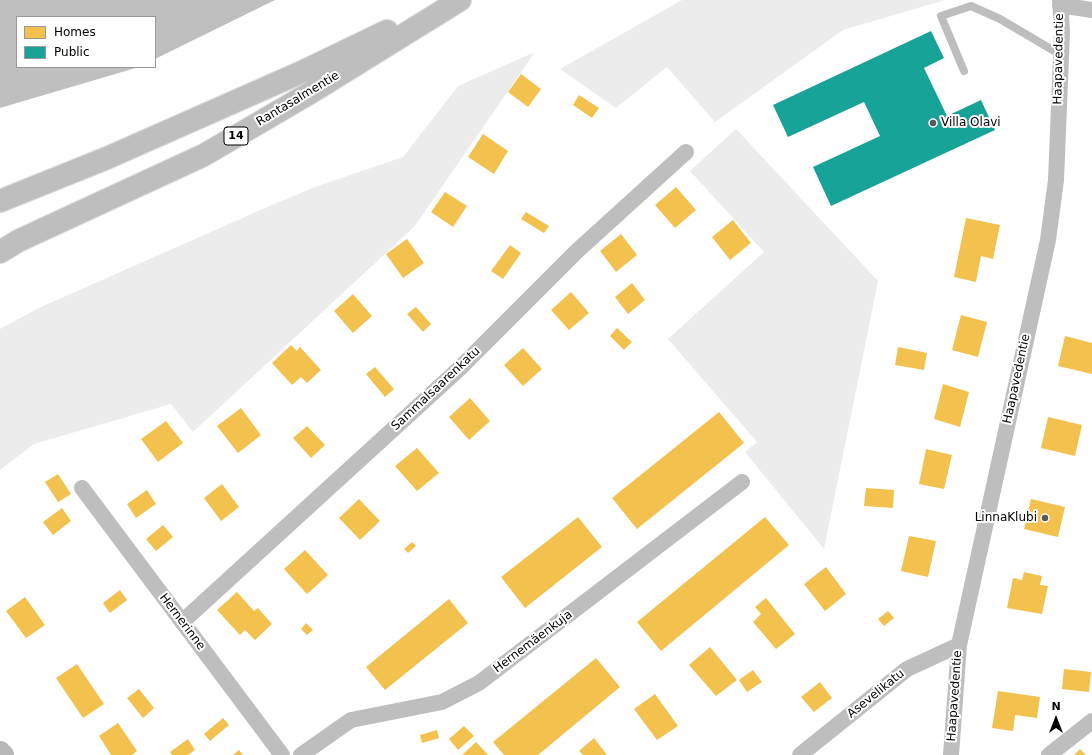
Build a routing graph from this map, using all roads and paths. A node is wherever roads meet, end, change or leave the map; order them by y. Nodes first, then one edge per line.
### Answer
1 (451, 0) edge
2 (460, 0) edge
3 (1058, 2) edge
4 (1092, 10) edge
5 (1061, 55) junction
6 (964, 71) dead end
7 (686, 152) dead end
8 (107, 158) junction
9 (0, 201) edge
10 (0, 213) edge
11 (0, 252) edge
12 (742, 482) dead end
13 (82, 488) dead end
14 (182, 622) junction
15 (959, 645) junction
16 (1092, 721) edge
17 (0, 752) edge
18 (3, 755) edge
19 (282, 755) edge
20 (301, 755) edge
21 (800, 755) edge
22 (951, 755) edge
23 (1049, 755) edge

1 - 8 highway, Rantasalmentie
2 - 11 highway, Rantasalmentie / 14
3 - 4 street
3 - 5 street, Haapavedentie
5 - 6 lane
5 - 15 street, Haapavedentie
7 - 14 street, Sammalsaarenkatu
8 - 9 highway, Rantasalmentie
8 - 10 highway, Rantasalmentie
12 - 20 street, Hernemäenkuja
13 - 14 street, Hernerinne
14 - 19 street, Hernerinne
15 - 21 street, Asevelikatu
15 - 22 street, Haapavedentie
16 - 23 street
17 - 18 main road

